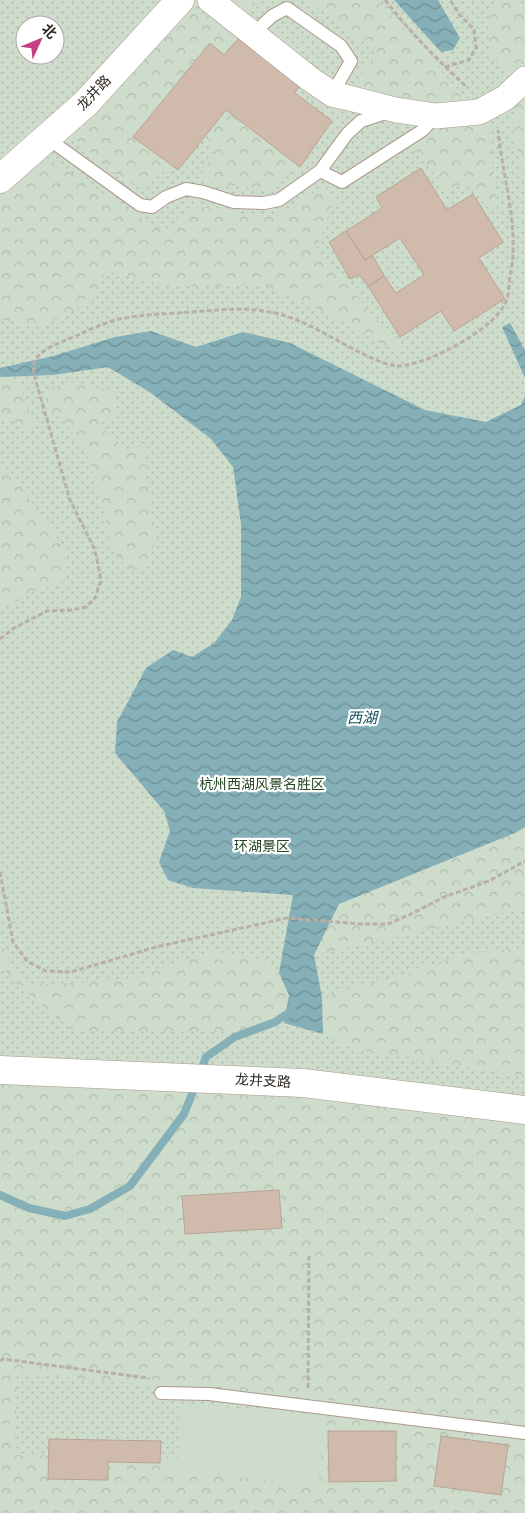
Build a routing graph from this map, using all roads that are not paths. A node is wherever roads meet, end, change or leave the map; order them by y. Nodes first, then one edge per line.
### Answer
1 (180, 0) edge
2 (210, 0) edge
3 (253, 34) junction
4 (525, 79) edge
5 (332, 94) junction
6 (396, 110) junction
7 (436, 116) junction
8 (46, 138) junction
9 (320, 171) junction
10 (0, 179) edge
11 (0, 1070) edge
12 (525, 1110) edge
13 (161, 1393) road end
14 (525, 1433) edge

1 - 8 street, 龙井路
2 - 3 street
3 - 5 street
3 - 5 lane
4 - 7 street
5 - 6 street
6 - 7 street
6 - 9 lane
7 - 9 lane
8 - 9 lane
8 - 10 street, 龙井路
11 - 12 street, 龙井支路
13 - 14 lane

